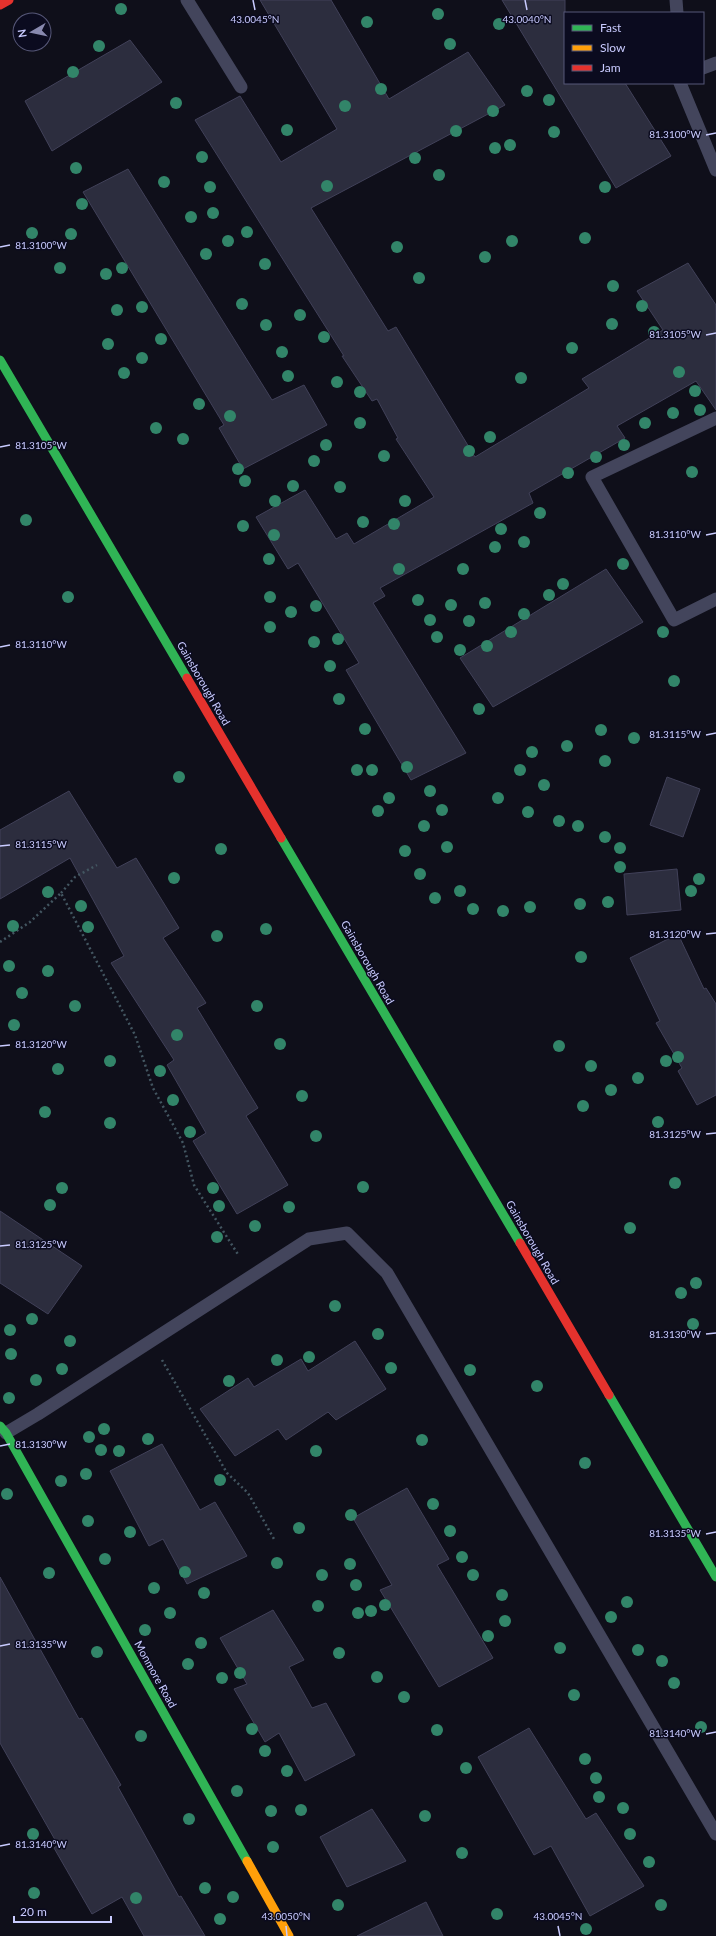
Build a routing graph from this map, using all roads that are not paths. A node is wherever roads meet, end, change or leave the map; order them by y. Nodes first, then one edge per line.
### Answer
1 (9, 0) edge
2 (187, 0) edge
3 (676, 0) edge
4 (0, 5) edge
5 (677, 12) edge
6 (716, 63) edge
7 (704, 68) edge
8 (680, 84) edge
9 (241, 87) dead end
10 (716, 170) edge
11 (0, 360) edge
12 (716, 418) edge
13 (716, 599) edge
14 (3, 1429) edge
15 (716, 1577) edge
16 (716, 1834) edge
17 (289, 1936) edge

1 - 4 main road
2 - 9 lane
3 - 5 lane
6 - 7 lane
8 - 10 lane
11 - 15 main road, Gainsborough Road
12 - 13 lane
14 - 16 lane
14 - 17 main road, Monmore Road

